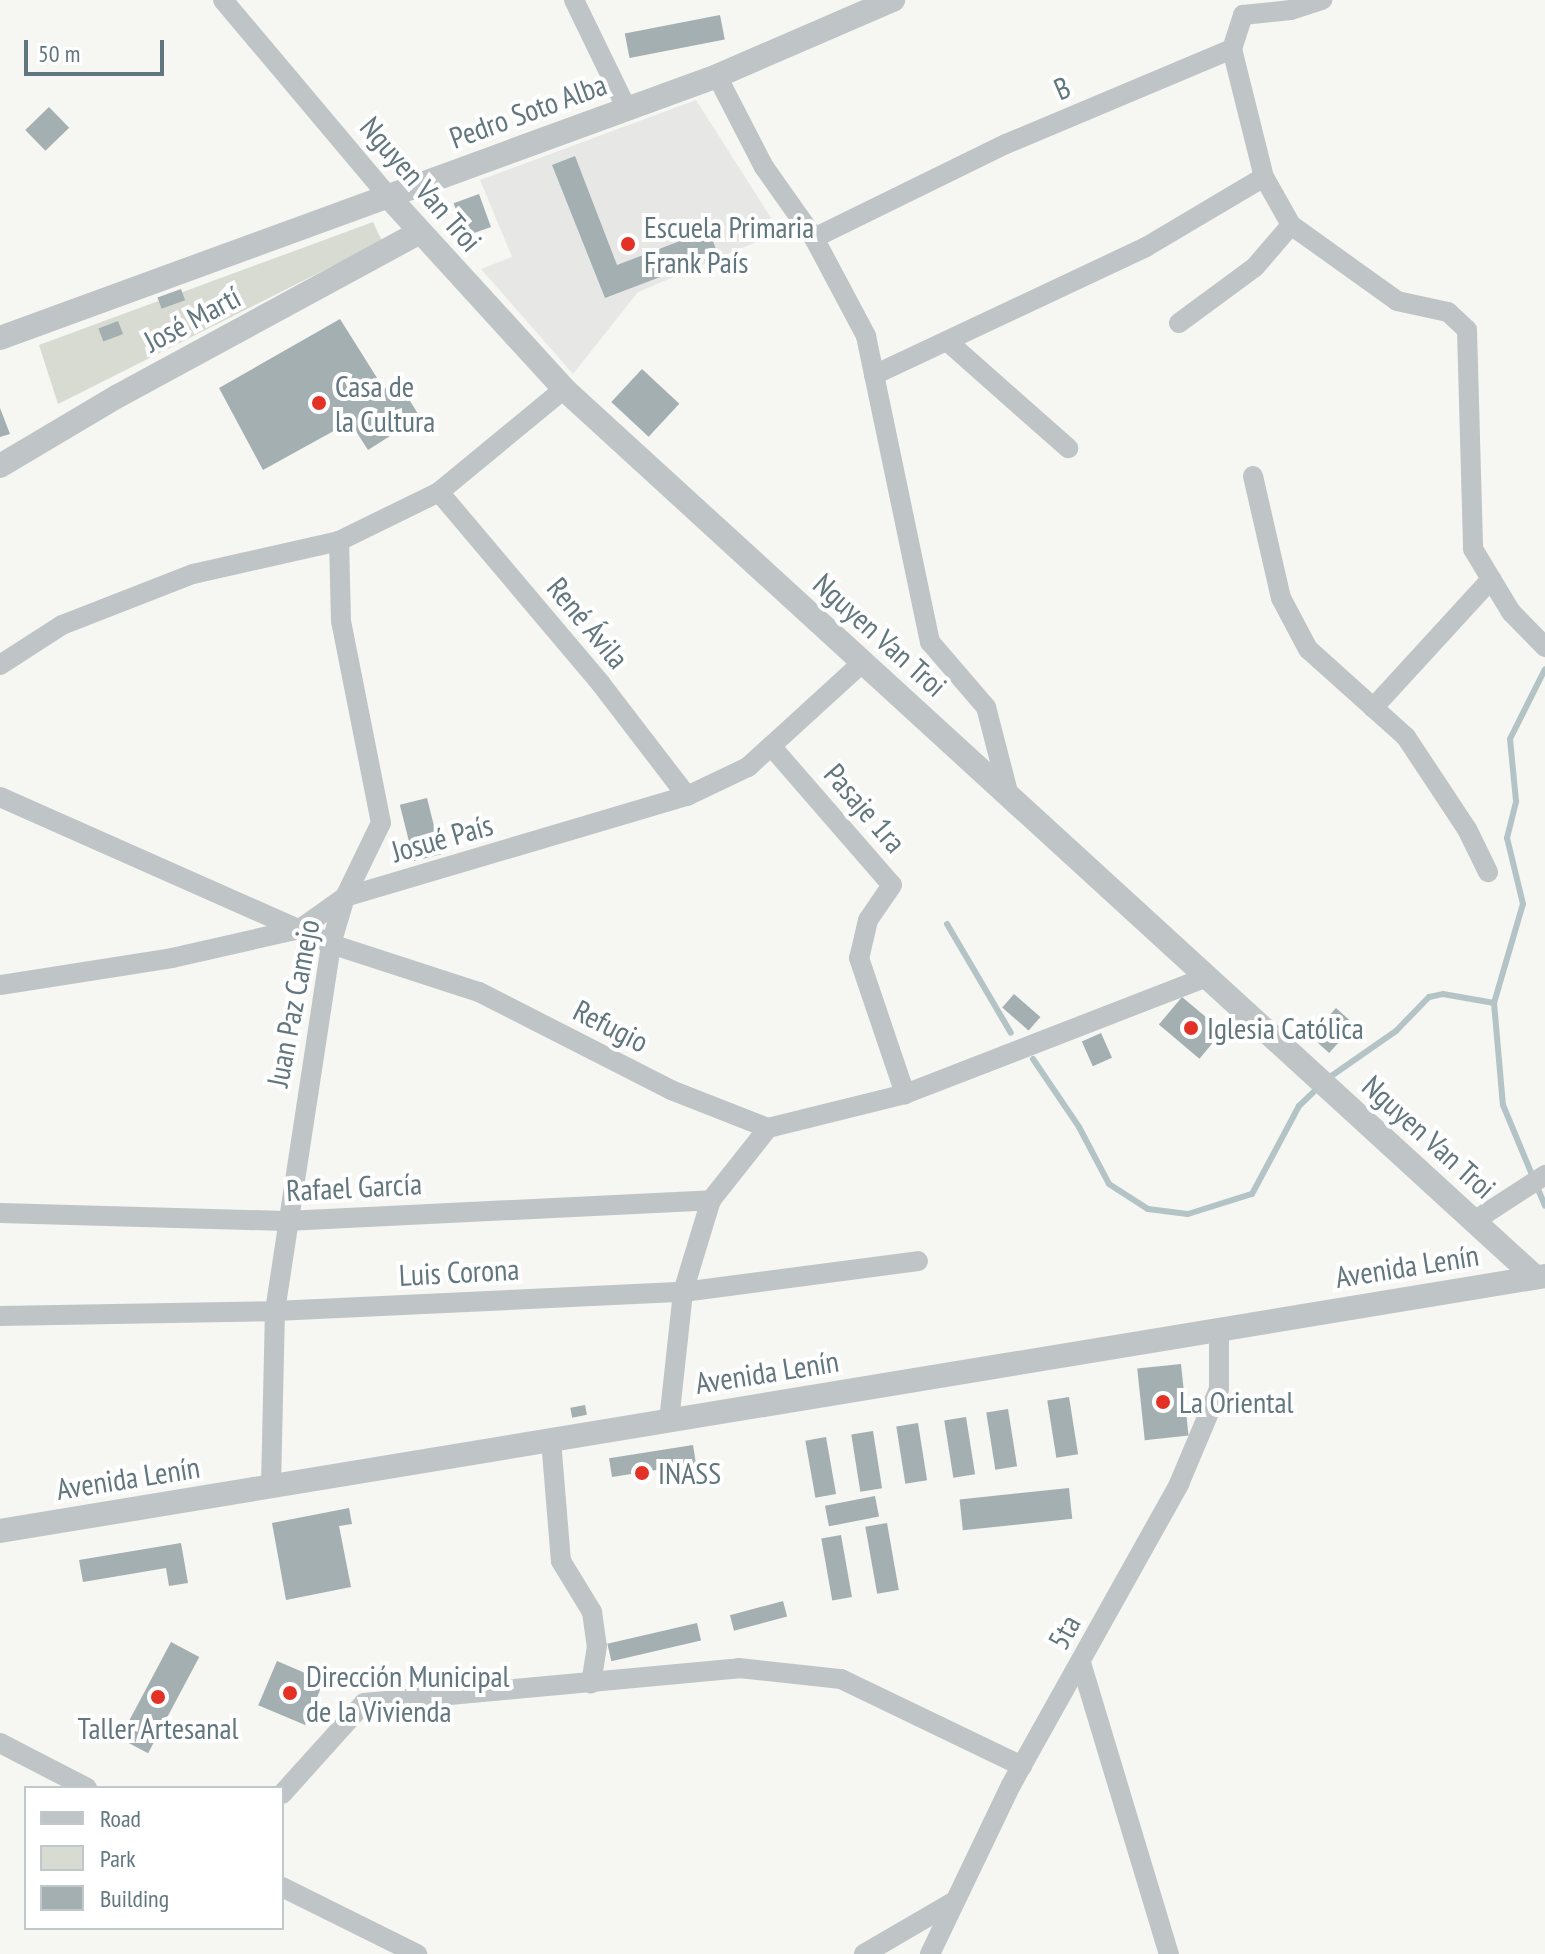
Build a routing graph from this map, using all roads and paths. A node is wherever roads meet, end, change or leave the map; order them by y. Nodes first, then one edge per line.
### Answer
1 (223, 0) edge
2 (574, 0) edge
3 (893, 0) edge
4 (1322, 0) edge
5 (1237, 8) edge
6 (1232, 49) junction
7 (717, 76) junction
8 (627, 109) junction
9 (1264, 177) junction
10 (388, 196) junction
11 (1291, 225) junction
12 (418, 233) junction
13 (814, 238) junction
14 (1179, 323) dead end
15 (0, 338) edge
16 (947, 341) junction
17 (874, 375) junction
18 (564, 389) junction
19 (1068, 448) dead end
20 (0, 466) edge
21 (1253, 476) dead end
22 (439, 492) junction
23 (339, 541) junction
24 (1491, 579) junction
25 (1541, 644) edge
26 (863, 662) junction
27 (0, 665) edge
28 (1373, 708) junction
29 (771, 746) junction
30 (687, 796) junction
31 (1009, 796) junction
32 (0, 797) edge
33 (1488, 872) dead end
34 (345, 897) junction
35 (300, 929) junction
36 (331, 944) junction
37 (1207, 977) junction
38 (0, 985) edge
39 (905, 1094) junction
40 (768, 1128) junction
41 (1545, 1175) edge
42 (711, 1200) junction
43 (0, 1213) edge
44 (286, 1221) junction
45 (1474, 1221) junction
46 (918, 1261) dead end
47 (1540, 1276) edge
48 (683, 1292) junction
49 (275, 1311) junction
50 (0, 1316) edge
51 (1219, 1329) junction
52 (669, 1421) junction
53 (551, 1440) junction
54 (271, 1486) junction
55 (0, 1531) edge
56 (1081, 1663) junction
57 (591, 1684) junction
58 (0, 1743) edge
59 (1022, 1766) junction
60 (83, 1786) edge
61 (284, 1792) edge
62 (284, 1888) edge
63 (953, 1902) junction
64 (417, 1954) edge
65 (864, 1954) edge
66 (930, 1954) edge
67 (1169, 1954) edge

1 - 10 street, Nguyen Van Troi
2 - 8 street
3 - 7 street, Pedro Soto Alba
4 - 5 street
5 - 6 street
6 - 9 street
6 - 13 street, B
7 - 8 street, Pedro Soto Alba
7 - 13 street
8 - 10 street, Pedro Soto Alba
9 - 11 street
9 - 16 street
10 - 12 street, Nguyen Van Troi
10 - 15 street, Pedro Soto Alba
11 - 14 street
11 - 24 street
12 - 18 street, Nguyen Van Troi
12 - 20 street, José Martí
13 - 17 street
16 - 17 street
16 - 19 street
17 - 31 street
18 - 22 street
18 - 26 street, Nguyen Van Troi
21 - 28 street
22 - 23 street
22 - 30 street, René Ávila
23 - 27 street
23 - 34 street, Juan Paz Camejo
24 - 25 street
24 - 28 street
26 - 29 street, Josué País
26 - 31 street, Nguyen Van Troi
28 - 33 street
29 - 30 street, Josué País
29 - 39 street, Pasaje 1ra
30 - 34 street, Josué País
31 - 37 street, Nguyen Van Troi
32 - 35 street, Refugio
34 - 35 street, Josué País
34 - 36 street, Juan Paz Camejo
35 - 36 street, Refugio
35 - 38 street, Josué País
36 - 40 street, Refugio
36 - 44 street, Juan Paz Camejo
37 - 39 street
37 - 45 street, Nguyen Van Troi
39 - 40 street
40 - 42 street
41 - 45 street
42 - 44 street, Rafael García
42 - 48 street
43 - 44 street, Rafael García
44 - 49 street, Juan Paz Camejo
45 - 47 street, Nguyen Van Troi
46 - 48 street, Luis Corona
47 - 51 street, Avenida Lenín
48 - 49 street, Luis Corona
48 - 52 street
49 - 50 street, Luis Corona
49 - 54 street, Juan Paz Camejo
51 - 52 street, Avenida Lenín
51 - 56 street, 5ta
52 - 53 street, Avenida Lenín
53 - 54 street, Avenida Lenín
53 - 57 street
54 - 55 street, Avenida Lenín
56 - 59 street, 5ta
56 - 67 street
57 - 59 street
57 - 61 street
58 - 60 street
59 - 63 street, 5ta
62 - 64 street
63 - 65 street
63 - 66 street, 5ta

